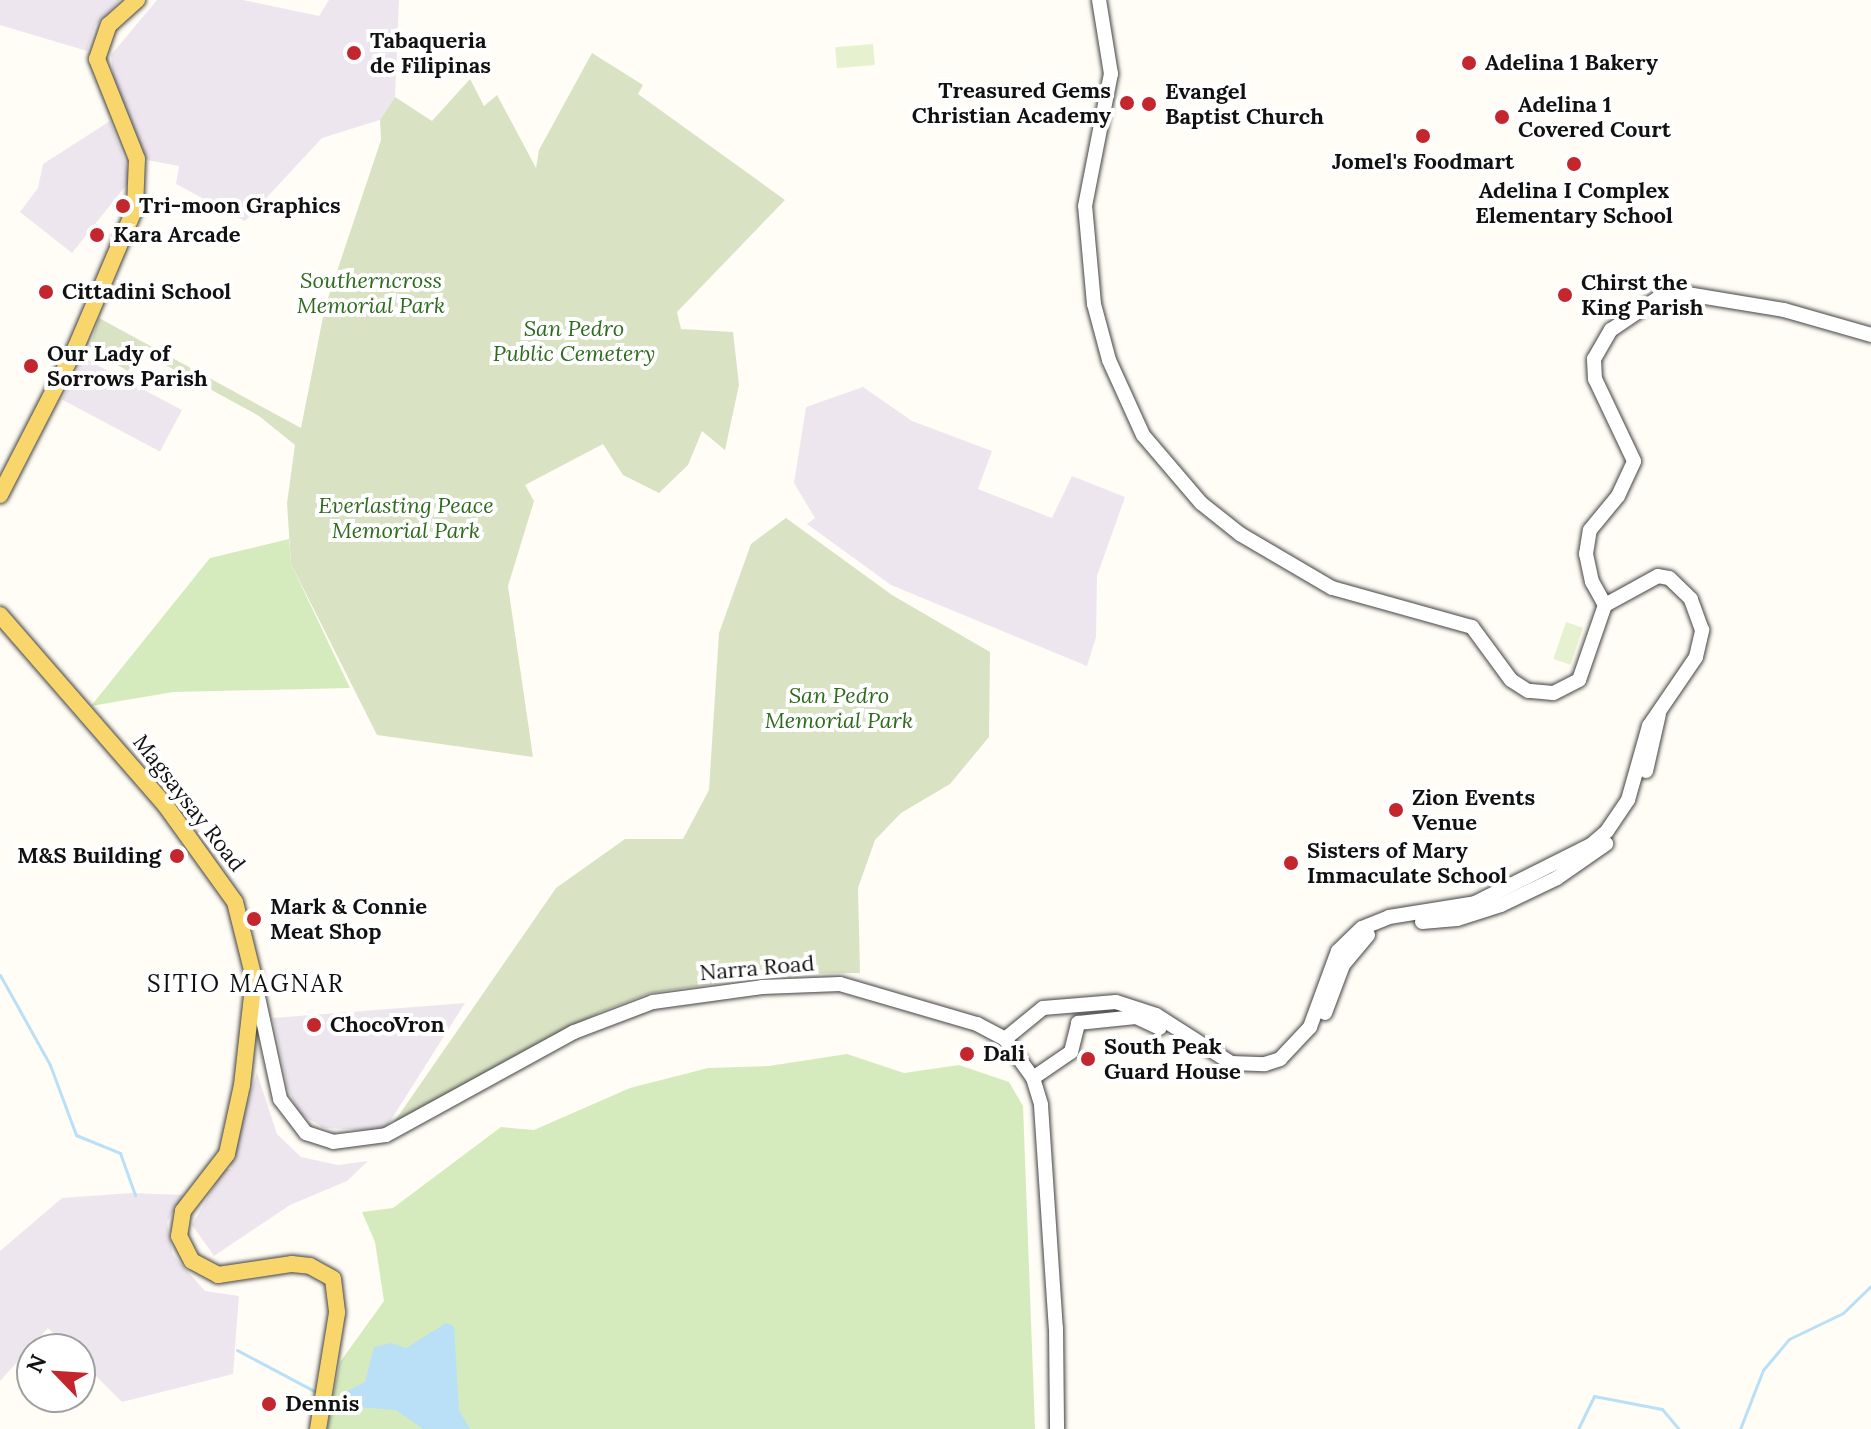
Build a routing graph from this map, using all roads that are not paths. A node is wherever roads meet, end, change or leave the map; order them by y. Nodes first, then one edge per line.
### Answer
1 (137, 0) edge
2 (1099, 0) edge
3 (1871, 335) edge
4 (0, 495) edge
5 (1605, 605) junction
6 (0, 615) edge
7 (1660, 705) junction
8 (254, 978) junction
9 (1057, 1007) junction
10 (1078, 1023) junction
11 (1005, 1039) junction
12 (1033, 1078) junction
13 (318, 1429) edge
14 (1057, 1429) edge

1 - 4 main road
2 - 5 street
3 - 5 street
5 - 7 street
6 - 8 main road, Magsaysay Road
7 - 9 street
7 - 10 street
8 - 11 street, Narra Road
8 - 13 main road, Magsaysay Road
9 - 10 street
9 - 11 street
10 - 12 street
11 - 12 street, Narra Road
12 - 14 street, Narra Road

